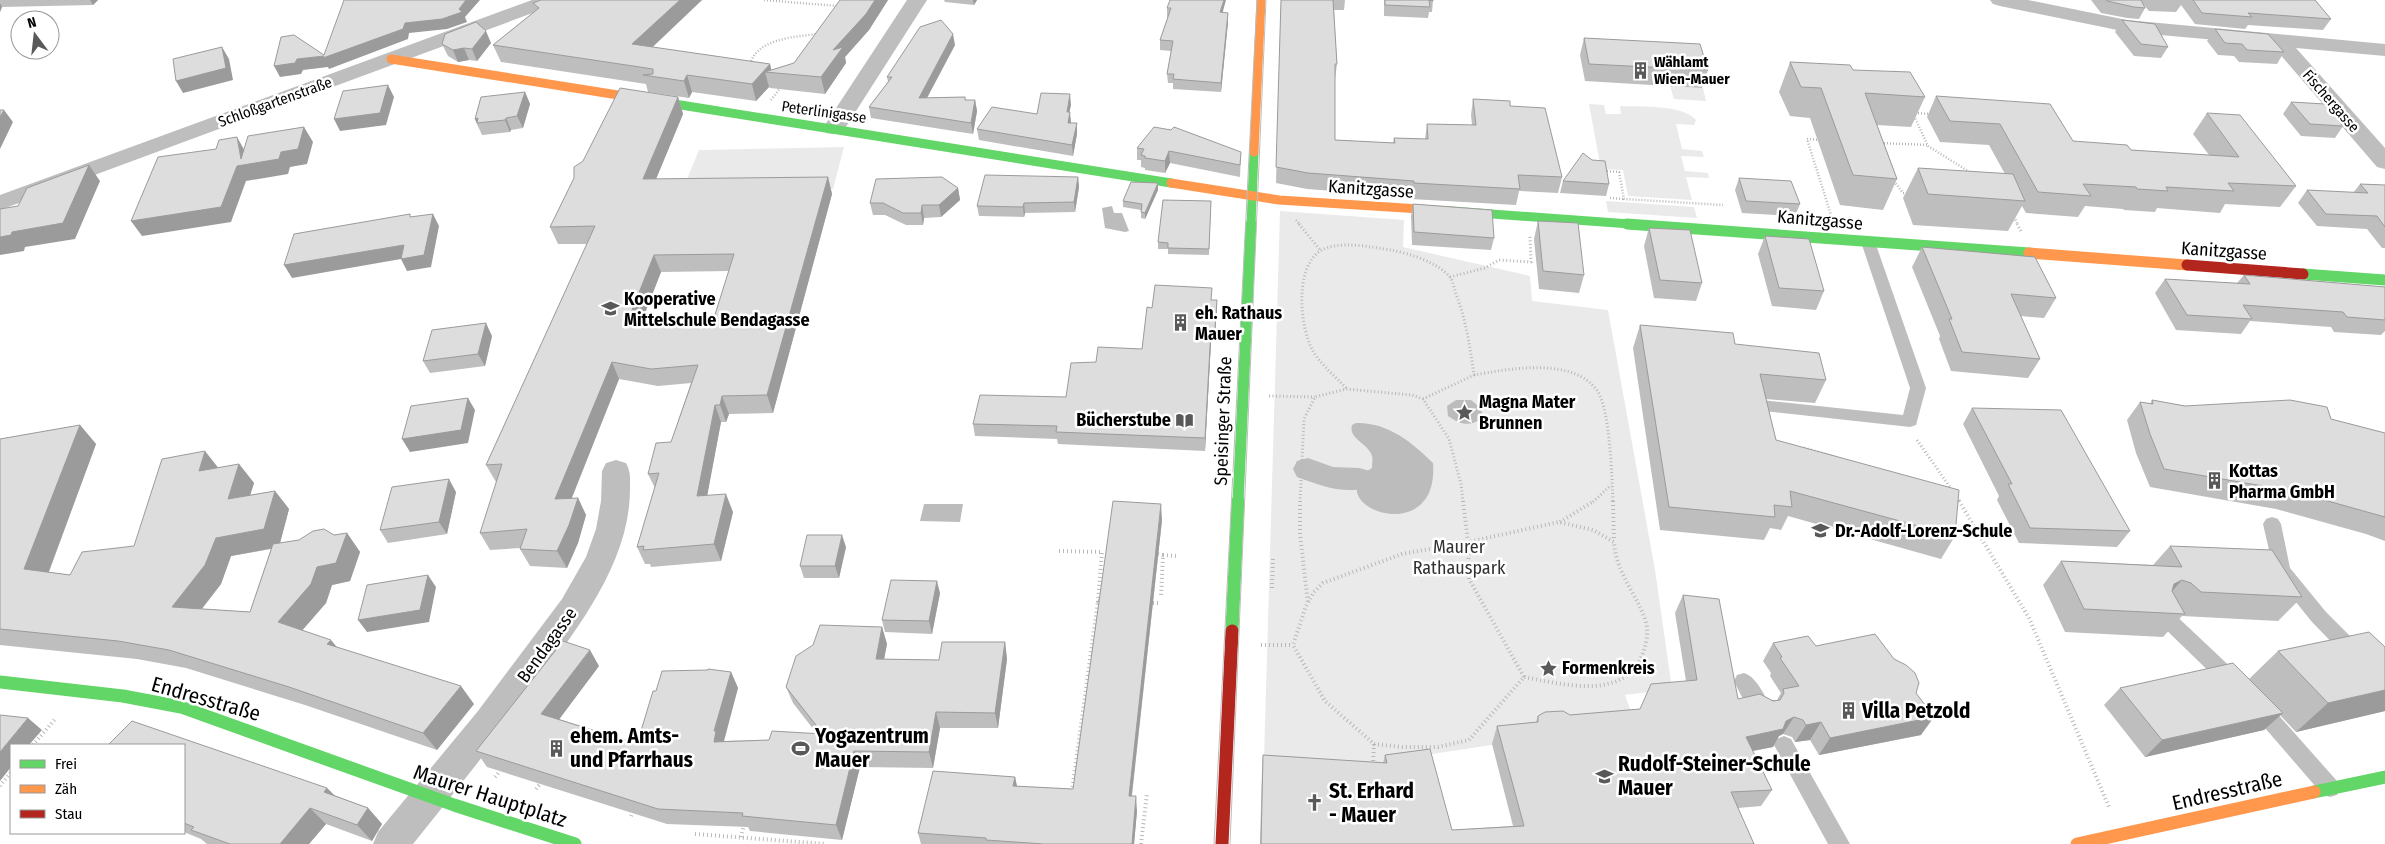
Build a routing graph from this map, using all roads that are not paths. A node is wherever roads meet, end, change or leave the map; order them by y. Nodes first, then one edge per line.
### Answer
1 (550, 0) edge
2 (917, 0) edge
3 (1261, 0) edge
4 (2000, 0) edge
5 (2278, 40) junction
6 (2385, 50) edge
7 (391, 59) junction
8 (834, 128) junction
9 (2385, 162) edge
10 (1253, 194) junction
11 (0, 203) edge
12 (1868, 242) junction
13 (2385, 280) edge
14 (1761, 406) edge
15 (616, 471) dead end
16 (2272, 524) dead end
17 (2162, 614) edge
18 (1744, 681) dead end
19 (0, 682) edge
20 (2385, 684) edge
21 (1762, 710) edge
22 (1784, 745) edge
23 (2385, 777) edge
24 (394, 784) joint
25 (2330, 788) junction
26 (430, 796) junction
27 (391, 844) edge
28 (575, 844) edge
29 (1222, 844) edge
30 (1839, 844) edge
31 (2077, 844) edge

1 - 7 street, Schloßgartenstraße
2 - 8 street
3 - 10 street, Speisinger Straße
4 - 5 street
5 - 6 street
5 - 9 street, Fischergasse
7 - 8 street, Peterlinigasse
7 - 11 street, Schloßgartenstraße
8 - 10 street, Peterlinigasse
10 - 12 street, Kanitzgasse
10 - 29 street, Speisinger Straße
12 - 13 street, Kanitzgasse
12 - 14 lane
15 - 26 street, Bendagasse
16 - 20 lane
17 - 25 lane
18 - 21 lane
19 - 24 street, Endresstraße
22 - 30 lane
23 - 25 street, Endresstraße
24 - 26 street, Maurer Hauptplatz
25 - 31 street, Endresstraße
26 - 27 street, Bendagasse
26 - 28 street, Maurer Hauptplatz

